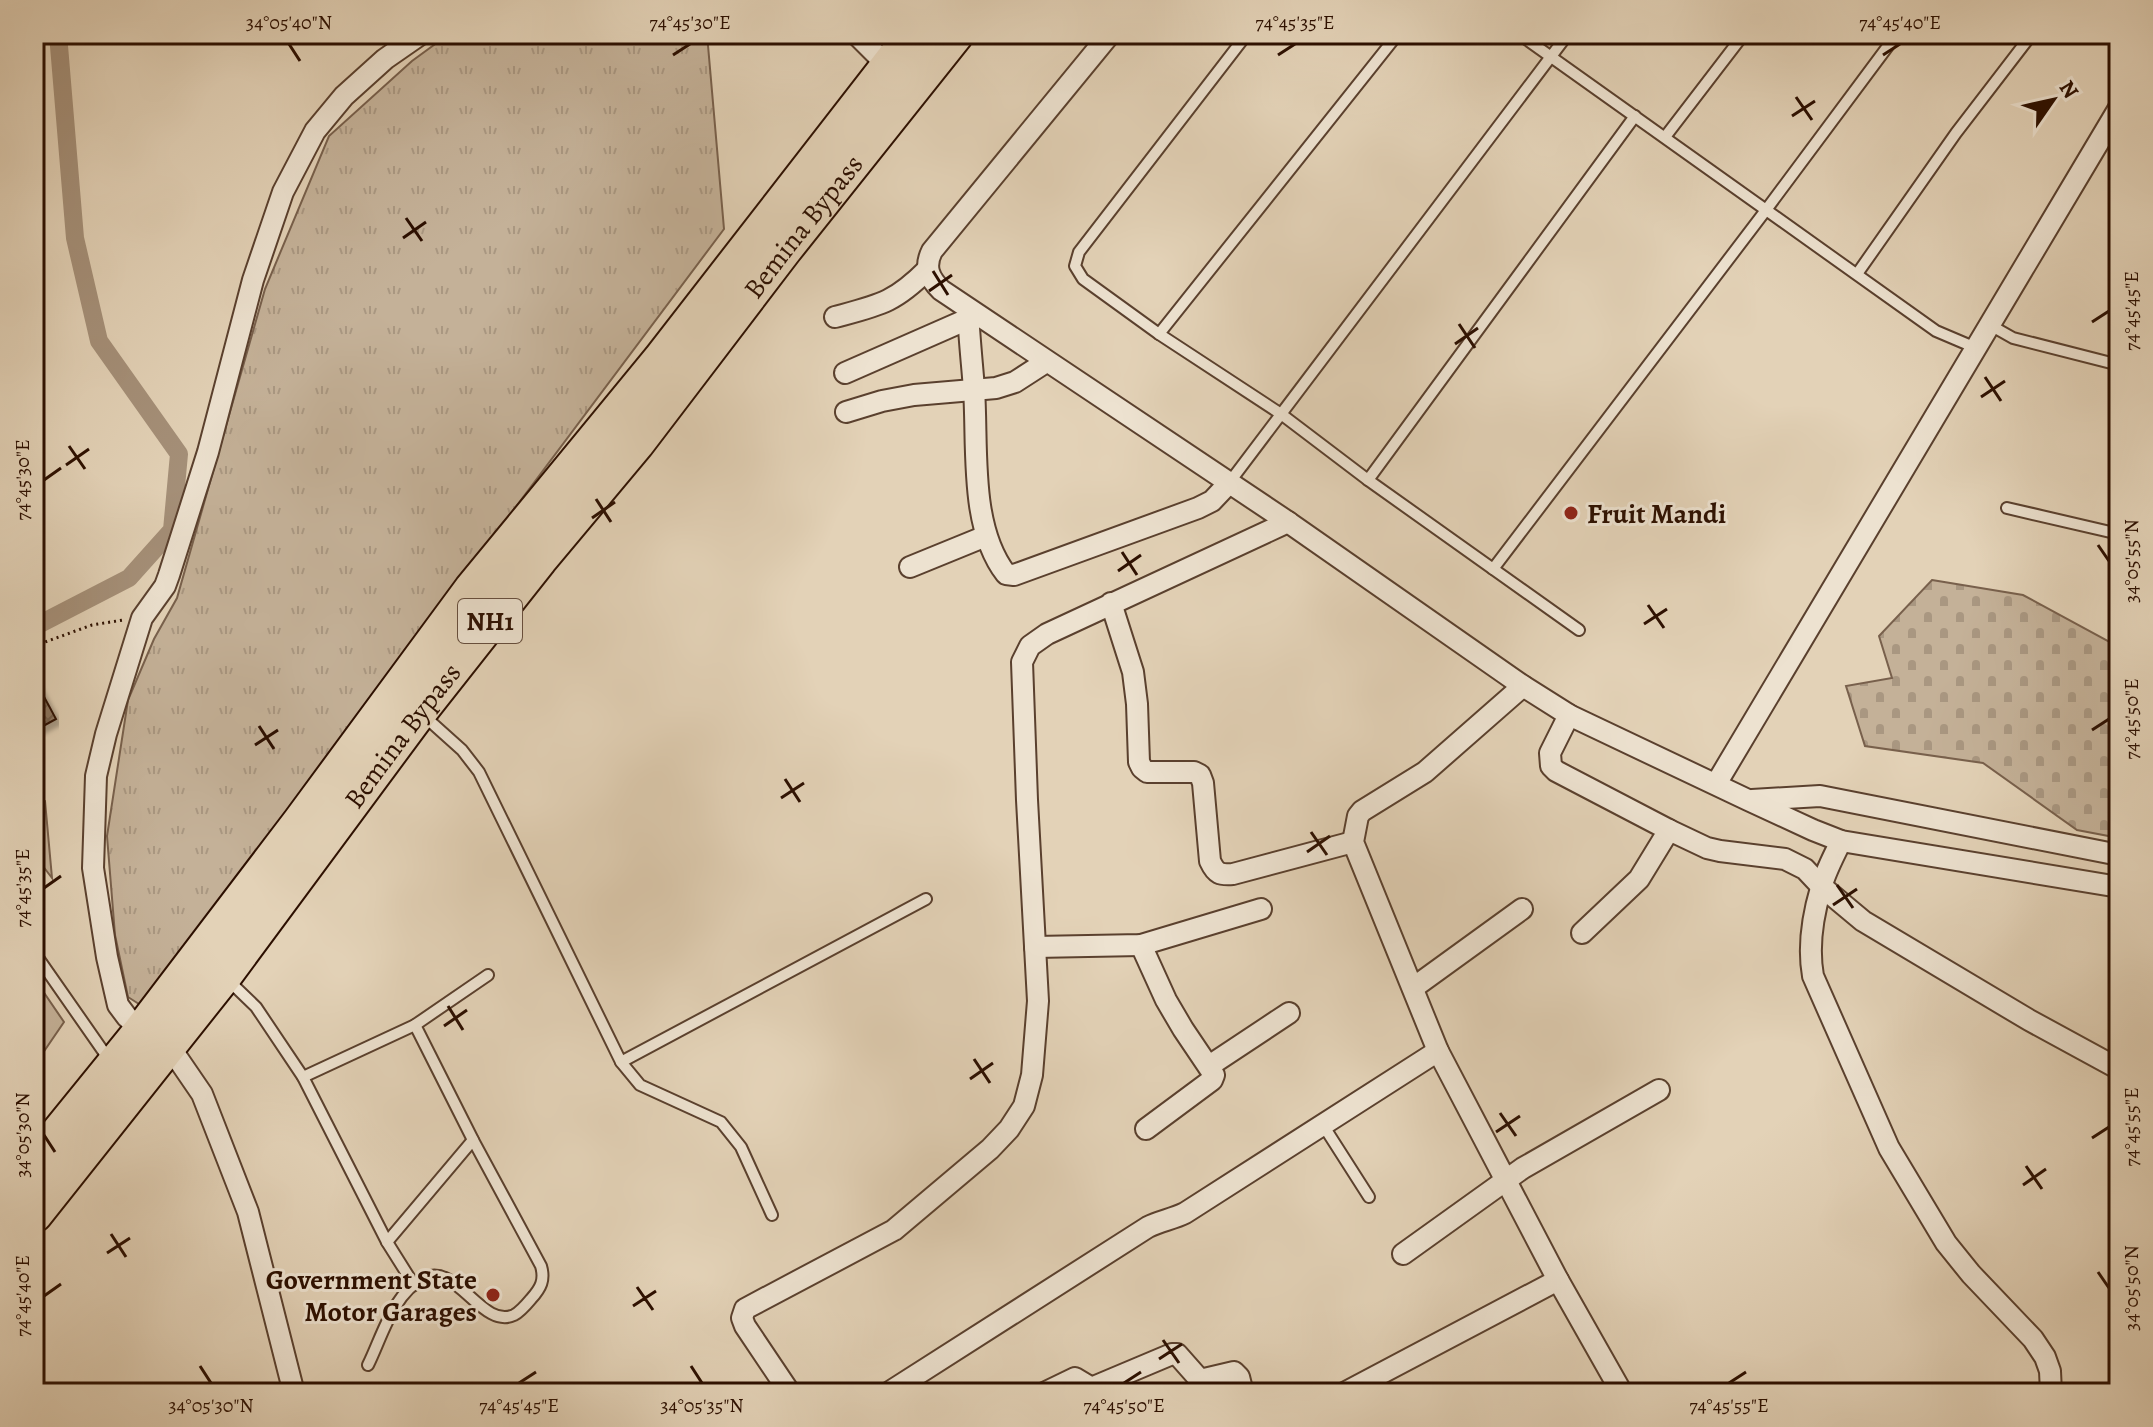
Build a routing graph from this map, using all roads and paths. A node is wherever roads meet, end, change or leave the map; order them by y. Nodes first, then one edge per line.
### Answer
1 (421, 34) edge
2 (856, 34) edge
3 (914, 34) edge
4 (955, 34) edge
5 (1110, 34) edge
6 (1247, 34) edge
7 (1398, 34) edge
8 (1519, 34) edge
9 (1568, 34) edge
10 (1744, 34) edge
11 (1897, 34) edge
12 (2032, 34) edge
13 (402, 40) edge
14 (1551, 56) junction
15 (889, 67) junction
16 (2117, 115) edge
17 (1635, 116) junction
18 (1665, 137) junction
19 (1766, 210) junction
20 (928, 269) junction
21 (1857, 274) junction
22 (968, 315) junction
23 (835, 317) dead end
24 (1990, 325) junction
25 (1159, 334) junction
26 (1976, 348) junction
27 (1046, 362) junction
28 (2119, 365) edge
29 (845, 373) dead end
30 (974, 391) junction
31 (846, 412) dead end
32 (1281, 414) junction
33 (1368, 480) junction
34 (1229, 483) junction
35 (2007, 508) dead end
36 (1288, 522) junction
37 (2119, 534) edge
38 (986, 536) junction
39 (910, 567) dead end
40 (1493, 569) junction
41 (1111, 603) junction
42 (142, 618) junction
43 (1579, 630) dead end
44 (34, 646) edge
45 (1523, 686) junction
46 (419, 711) junction
47 (1569, 715) junction
48 (1716, 784) junction
49 (1748, 800) junction
50 (1669, 830) junction
51 (1841, 841) junction
52 (1353, 842) junction
53 (2119, 855) edge
54 (1821, 886) junction
55 (2119, 887) edge
56 (926, 899) dead end
57 (1261, 909) dead end
58 (1522, 909) dead end
59 (1582, 933) dead end
60 (1141, 945) junction
61 (1035, 947) junction
62 (34, 952) edge
63 (488, 975) dead end
64 (223, 976) junction
65 (1413, 988) junction
66 (1289, 1013) dead end
67 (415, 1025) junction
68 (154, 1040) junction
69 (1438, 1051) junction
70 (621, 1062) junction
71 (113, 1066) junction
72 (1209, 1066) junction
73 (2119, 1069) edge
74 (303, 1077) junction
75 (1659, 1090) dead end
76 (1323, 1125) junction
77 (1146, 1129) dead end
78 (473, 1140) junction
79 (34, 1164) edge
80 (1506, 1181) junction
81 (1369, 1197) dead end
82 (34, 1214) edge
83 (772, 1215) dead end
84 (387, 1242) junction
85 (1403, 1254) dead end
86 (1558, 1280) junction
87 (414, 1285) junction
88 (368, 1365) dead end
89 (294, 1393) edge
90 (790, 1393) edge
91 (888, 1393) edge
92 (1044, 1393) edge
93 (1243, 1393) edge
94 (1344, 1393) edge
95 (1622, 1393) edge
96 (2051, 1393) edge

1 - 13 street
2 - 15 street
3 - 15 highway, Bemina Bypass / NH1
4 - 46 highway, Bemina Bypass / NH1
5 - 20 street
6 - 25 lane
7 - 25 lane
8 - 14 lane
9 - 14 lane
10 - 18 lane
11 - 19 lane
12 - 21 lane
13 - 42 street
14 - 17 lane
14 - 32 lane
15 - 68 highway, Bemina Bypass / NH1
16 - 24 street
17 - 18 lane
17 - 33 lane
18 - 19 lane
19 - 21 lane
19 - 40 lane
20 - 22 street
20 - 23 street
21 - 26 lane
22 - 27 street
22 - 29 street
22 - 30 street
24 - 26 street
24 - 28 lane
25 - 32 lane
26 - 48 street
27 - 30 street
27 - 34 street
30 - 31 street
30 - 38 street
32 - 33 lane
32 - 34 lane
33 - 40 lane
34 - 36 street
34 - 38 street
35 - 37 lane
36 - 41 street
36 - 45 street
38 - 39 street
40 - 43 lane
41 - 52 street
41 - 61 street
42 - 44 path
42 - 68 street
45 - 47 street
45 - 52 street
46 - 64 highway, Bemina Bypass / NH1
46 - 70 lane
47 - 48 street
47 - 50 street
48 - 49 street
49 - 51 street
49 - 53 street
50 - 54 street
50 - 59 street
51 - 54 street
51 - 55 street
52 - 65 street
54 - 73 street
54 - 96 street
56 - 70 lane
57 - 60 street
58 - 65 street
60 - 61 street
60 - 72 street
61 - 90 street
62 - 71 lane
63 - 67 lane
64 - 68 highway, Bemina Bypass / NH1
64 - 74 lane
65 - 69 street
66 - 72 street
67 - 74 lane
67 - 78 lane
68 - 71 highway, Bemina Bypass / NH1
68 - 82 highway, Bemina Bypass / NH1
68 - 89 street
69 - 76 street
69 - 80 street
70 - 83 lane
71 - 79 highway, Bemina Bypass / NH1
72 - 77 street
74 - 84 lane
75 - 80 street
76 - 81 lane
76 - 91 street
78 - 84 lane
78 - 87 lane
80 - 85 street
80 - 86 street
84 - 87 lane
86 - 94 street
86 - 95 street
87 - 88 lane
92 - 93 street

